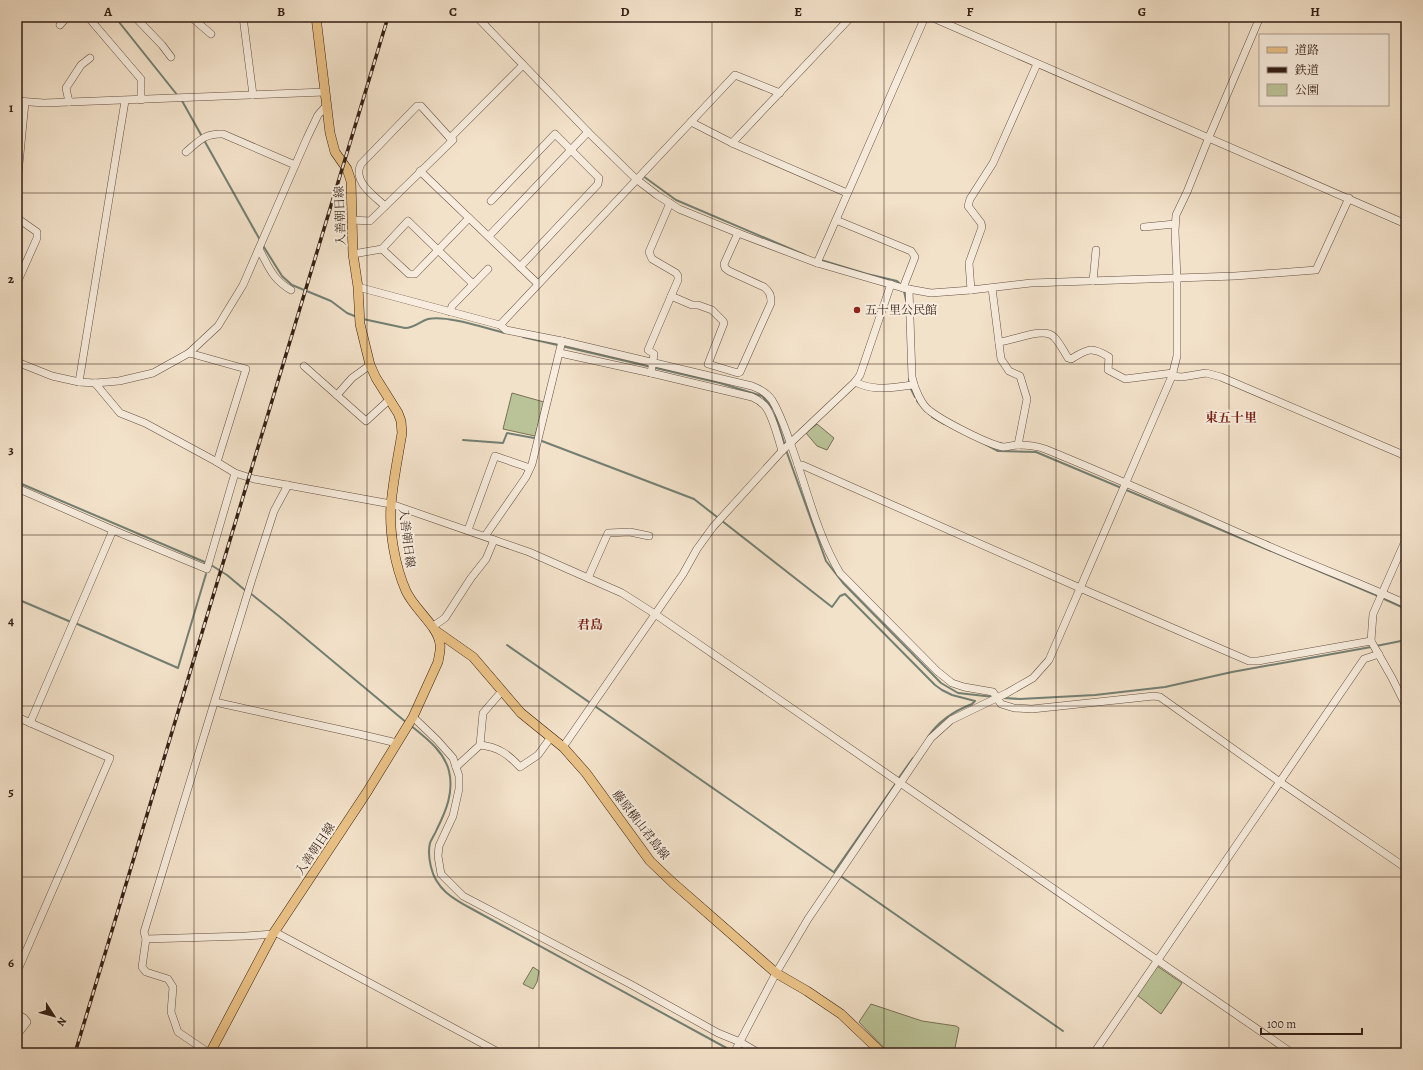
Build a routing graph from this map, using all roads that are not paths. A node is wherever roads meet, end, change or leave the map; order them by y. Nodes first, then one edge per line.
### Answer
1 (67, 17) edge
2 (88, 17) edge
3 (135, 17) edge
4 (191, 17) edge
5 (243, 17) edge
6 (316, 17) edge
7 (478, 17) edge
8 (851, 17) edge
9 (925, 17) edge
10 (931, 17) edge
11 (1260, 17) edge
12 (60, 25) dead end
13 (211, 34) dead end
14 (171, 57) dead end
15 (90, 58) dead end
16 (523, 64) junction
17 (1037, 64) junction
18 (325, 92) junction
19 (780, 93) junction
20 (253, 95) junction
21 (141, 100) junction
22 (125, 101) junction
23 (21, 102) edge
24 (69, 102) junction
25 (326, 106) junction
26 (690, 122) junction
27 (588, 132) junction
28 (1209, 137) junction
29 (450, 138) junction
30 (732, 143) junction
31 (571, 150) junction
32 (186, 152) dead end
33 (295, 165) junction
34 (420, 171) junction
35 (636, 179) junction
36 (17, 185) edge
37 (848, 193) junction
38 (1349, 198) junction
39 (491, 201) dead end
40 (670, 203) junction
41 (385, 206) junction
42 (17, 218) edge
43 (469, 218) junction
44 (352, 220) junction
45 (836, 220) junction
46 (1175, 224) junction
47 (1406, 224) edge
48 (1144, 227) dead end
49 (738, 233) junction
50 (489, 236) junction
51 (259, 249) junction
52 (382, 249) junction
53 (438, 250) junction
54 (1096, 250) dead end
55 (353, 254) junction
56 (817, 263) junction
57 (520, 267) junction
58 (488, 269) dead end
59 (1177, 278) junction
60 (1093, 281) junction
61 (17, 283) edge
62 (473, 284) junction
63 (538, 284) junction
64 (891, 284) junction
65 (358, 287) junction
66 (906, 288) junction
67 (992, 288) junction
68 (291, 290) dead end
69 (971, 290) junction
70 (671, 296) junction
71 (450, 312) junction
72 (500, 325) junction
73 (562, 341) junction
74 (999, 342) junction
75 (560, 352) junction
76 (189, 353) junction
77 (17, 362) edge
78 (653, 363) junction
79 (370, 365) junction
80 (304, 366) dead end
81 (651, 373) junction
82 (1173, 374) junction
83 (79, 382) junction
84 (855, 382) junction
85 (95, 383) junction
86 (914, 385) junction
87 (337, 395) junction
88 (390, 399) junction
89 (791, 444) junction
90 (1018, 445) junction
91 (782, 451) junction
92 (1406, 456) edge
93 (217, 462) junction
94 (798, 465) junction
95 (530, 468) junction
96 (236, 473) junction
97 (1126, 483) junction
98 (288, 486) junction
99 (17, 488) edge
100 (391, 504) junction
101 (113, 530) junction
102 (468, 530) junction
103 (485, 536) junction
104 (649, 536) dead end
105 (1406, 539) edge
106 (494, 540) junction
107 (588, 578) junction
108 (1080, 588) junction
109 (1382, 592) junction
110 (1406, 604) edge
111 (655, 614) junction
112 (432, 627) junction
113 (1370, 641) junction
114 (1379, 654) junction
115 (502, 691) junction
116 (996, 698) junction
117 (215, 702) junction
118 (1406, 706) edge
119 (413, 717) junction
120 (17, 718) edge
121 (30, 723) junction
122 (551, 737) junction
123 (397, 743) junction
124 (480, 745) junction
125 (563, 747) junction
126 (456, 768) junction
127 (1280, 782) junction
128 (901, 784) junction
129 (1406, 868) edge
130 (274, 933) junction
131 (146, 939) junction
132 (1157, 960) junction
133 (17, 972) edge
134 (776, 973) junction
135 (17, 1014) edge
136 (17, 1035) edge
137 (740, 1042) junction
138 (210, 1053) edge
139 (500, 1053) edge
140 (734, 1053) edge
141 (759, 1053) edge
142 (882, 1053) edge
143 (1094, 1053) edge
144 (1292, 1053) edge

1 - 12 street
2 - 21 street
3 - 14 street
4 - 13 street
5 - 20 street
6 - 18 main road, 入善朝日線
7 - 16 street
8 - 19 street
9 - 37 street
10 - 17 street
11 - 28 street
15 - 24 street
16 - 27 street
16 - 29 street
17 - 28 street
17 - 69 street
18 - 20 street
18 - 25 main road, 入善朝日線
19 - 26 street
19 - 30 street
20 - 21 street
21 - 22 street
22 - 24 street
22 - 83 street
23 - 24 street
23 - 36 street
25 - 33 street
25 - 44 main road, 入善朝日線
26 - 30 street
26 - 35 street
27 - 31 street
27 - 35 street
28 - 38 street
28 - 46 street
29 - 34 street
29 - 41 street
30 - 37 street
31 - 39 street
31 - 50 street
31 - 57 street
32 - 33 street
33 - 51 street
34 - 41 street
34 - 43 street
35 - 40 street
35 - 63 street
37 - 45 street
38 - 47 street
38 - 59 street
40 - 49 street
40 - 70 street
41 - 44 street
42 - 61 street
43 - 50 street
43 - 53 street
44 - 55 main road, 入善朝日線
45 - 56 street
45 - 66 street
46 - 48 street
46 - 59 street
49 - 56 street
49 - 70 street
50 - 57 street
51 - 68 street
51 - 76 street
52 - 53 street
52 - 53 street
52 - 55 street
53 - 62 street
54 - 60 street
55 - 65 main road, 入善朝日線
56 - 64 street
57 - 63 street
58 - 62 street
59 - 60 street
59 - 82 street
60 - 67 street
62 - 71 street
63 - 72 street
64 - 66 street
64 - 84 street
65 - 71 street
65 - 79 main road, 入善朝日線
66 - 69 street
66 - 86 street
67 - 69 street
67 - 74 street
70 - 78 street
71 - 72 street
72 - 73 street
73 - 75 street
73 - 78 street
74 - 82 street
74 - 90 street
75 - 81 street
75 - 95 street
76 - 85 street
76 - 93 street
77 - 83 street
78 - 81 street
78 - 89 street
79 - 87 street
79 - 88 main road, 入善朝日線
80 - 87 street
81 - 91 street
82 - 92 street
82 - 97 street
83 - 85 street
84 - 86 street
84 - 89 street
85 - 93 street
86 - 90 street
87 - 88 street
88 - 100 main road, 入善朝日線
89 - 91 street
89 - 94 street
90 - 97 street
91 - 111 street
93 - 96 street
94 - 108 street
94 - 116 street
95 - 102 street
95 - 103 street
96 - 98 street
96 - 101 street
97 - 108 street
97 - 109 street
98 - 100 street
98 - 117 street
99 - 101 street
100 - 102 street
100 - 112 main road, 入善朝日線
101 - 121 street
102 - 103 street
103 - 106 street
104 - 107 street
105 - 109 street
106 - 107 street
106 - 112 street
107 - 111 street
108 - 113 street
108 - 116 street
109 - 110 street
109 - 113 street
111 - 125 street
111 - 128 street
112 - 115 main road, 藤原横山君島線
112 - 119 main road, 入善朝日線
113 - 114 street
114 - 118 street
114 - 127 street
115 - 122 main road, 藤原横山君島線
115 - 124 street
116 - 127 street
116 - 128 street
117 - 123 street
117 - 131 street
119 - 123 main road, 入善朝日線
119 - 126 street
120 - 121 street
121 - 133 street
122 - 124 street
122 - 125 main road, 藤原横山君島線
123 - 130 main road, 入善朝日線
124 - 126 street
125 - 134 main road, 藤原横山君島線
126 - 137 street
127 - 129 street
127 - 132 street
128 - 132 street
128 - 134 street
130 - 131 street
130 - 138 main road, 入善朝日線
130 - 139 street
131 - 138 street
132 - 143 street
132 - 144 street
134 - 137 street
134 - 142 main road, 藤原横山君島線
135 - 136 street
137 - 140 street
137 - 141 street

